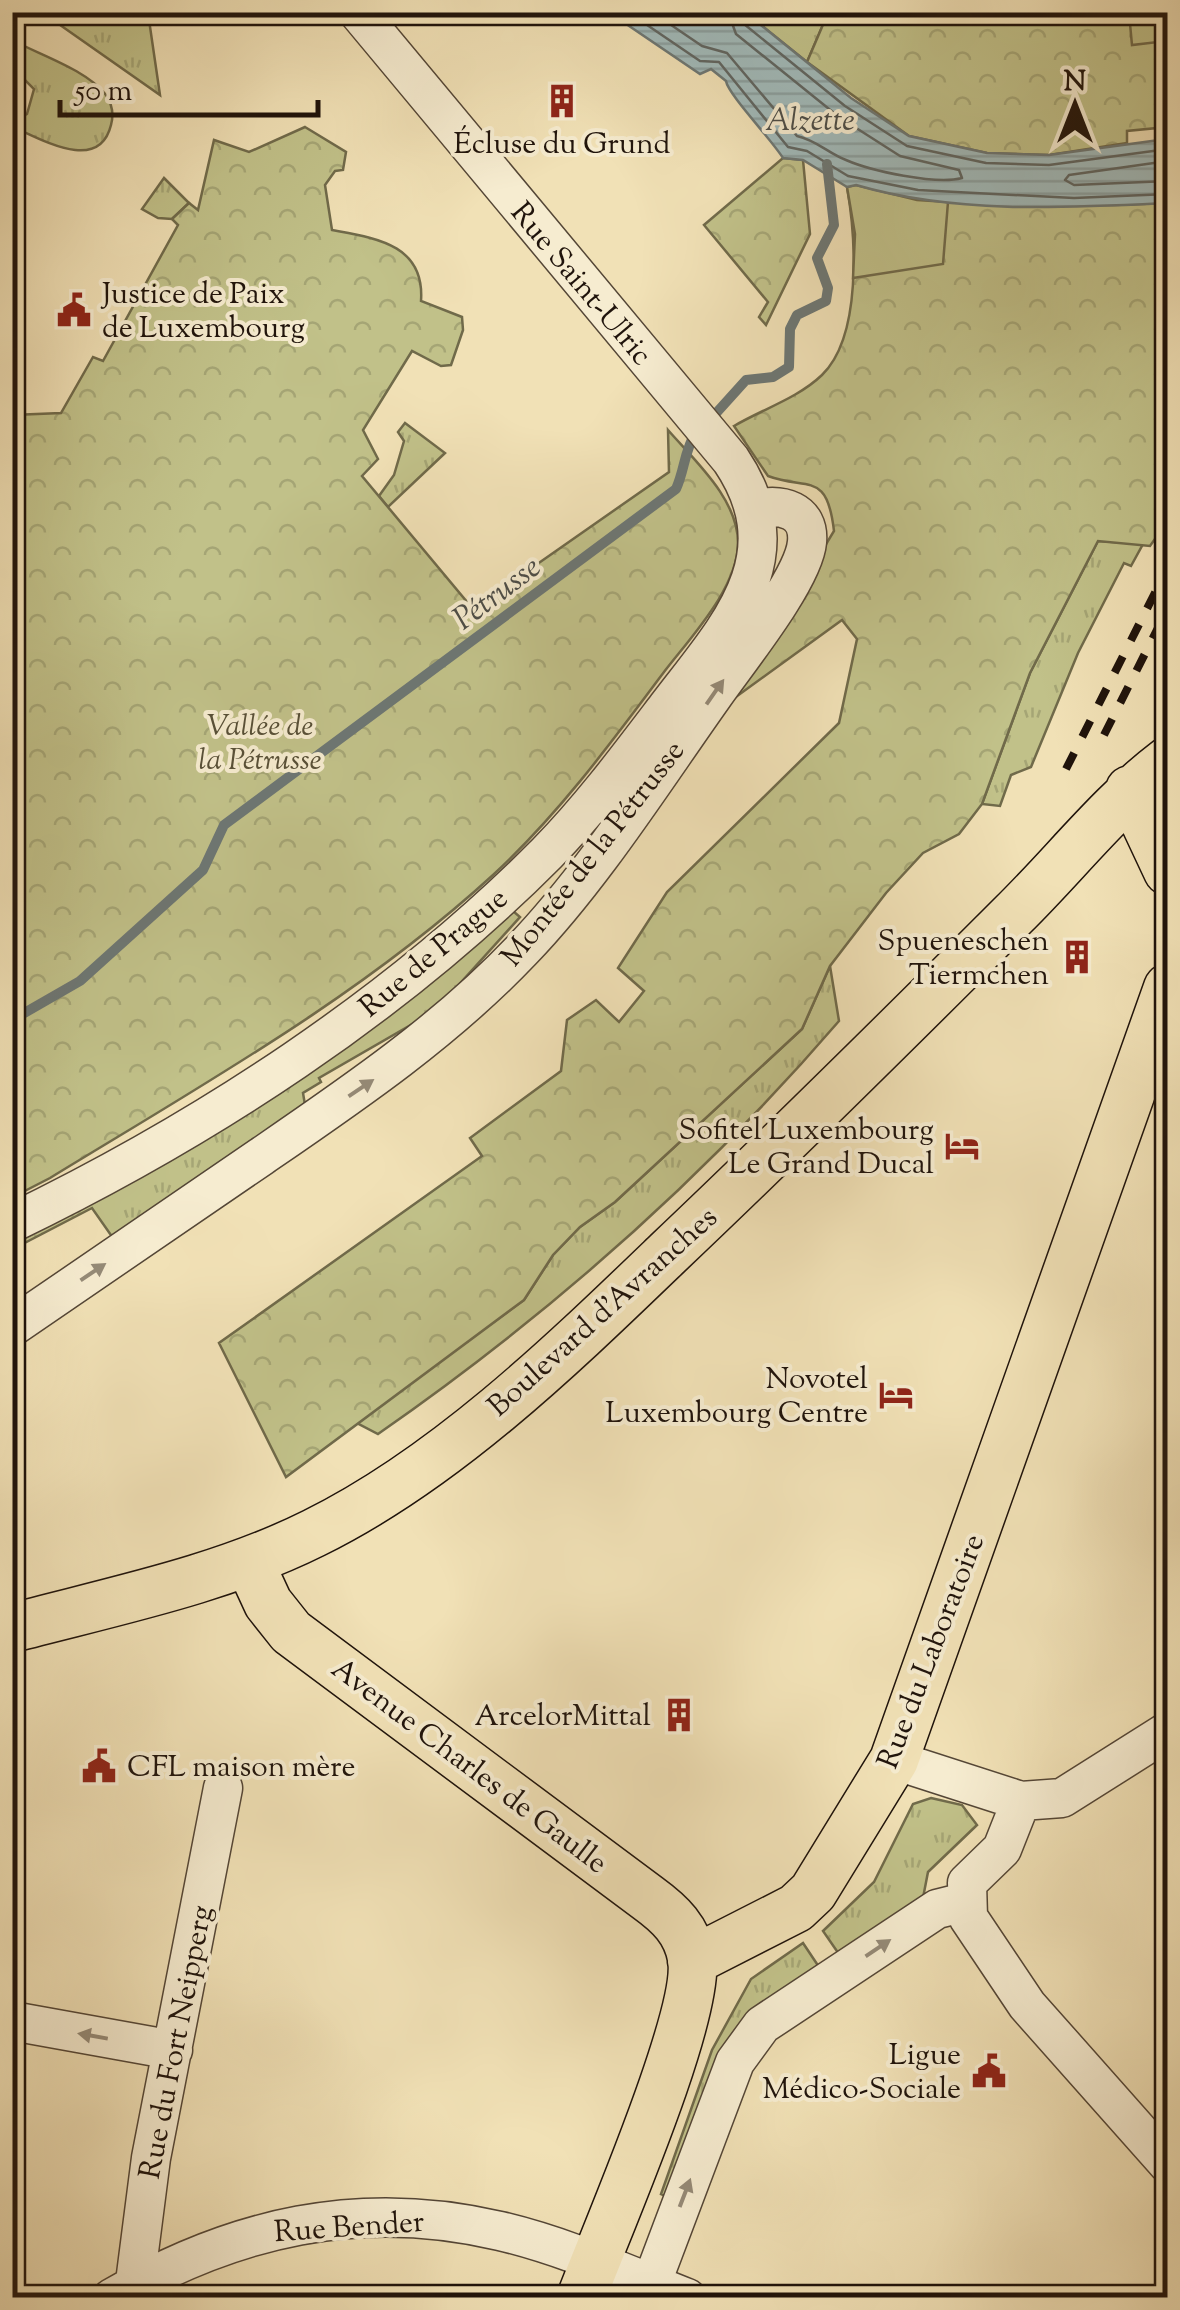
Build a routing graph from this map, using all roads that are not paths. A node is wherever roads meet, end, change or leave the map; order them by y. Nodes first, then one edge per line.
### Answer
1 (358, 12) edge
2 (756, 509) junction
3 (756, 572) joint
4 (1168, 760) edge
5 (1130, 790) junction
6 (1168, 871) edge
7 (1168, 988) edge
8 (12, 1223) edge
9 (12, 1327) edge
10 (250, 1564) junction
11 (12, 1628) edge
12 (1168, 1730) edge
13 (894, 1760) junction
14 (223, 1788) dead end
15 (1021, 1801) junction
16 (965, 1902) junction
17 (692, 1961) junction
18 (12, 2021) edge
19 (173, 2050) junction
20 (1168, 2164) edge
21 (588, 2280) edge
22 (649, 2291) edge
23 (127, 2293) edge
24 (687, 2298) edge

1 - 2 street, Rue Saint-Ulric
2 - 3 street, Rue Saint-Ulric
9 -> 2 street, Montée de la Pétrusse
3 - 8 street, Rue de Prague
4 - 5 main road, Boulevard d'Avranches
5 - 6 main road
5 - 10 main road, Boulevard d'Avranches
7 - 13 main road, Rue du Laboratoire
10 - 11 main road, Boulevard d'Avranches
10 - 17 main road, Avenue Charles de Gaulle
12 - 15 street
13 - 15 street
13 - 17 main road, Rue du Laboratoire
14 - 19 street, Rue du Fort Neipperg
15 - 16 street
16 - 20 street
22 -> 16 street
17 - 21 main road
19 -> 18 street
19 - 23 street, Rue du Fort Neipperg
21 - 22 street, Rue Bender
21 - 23 street, Rue Bender
22 - 24 street, Rue Bender

